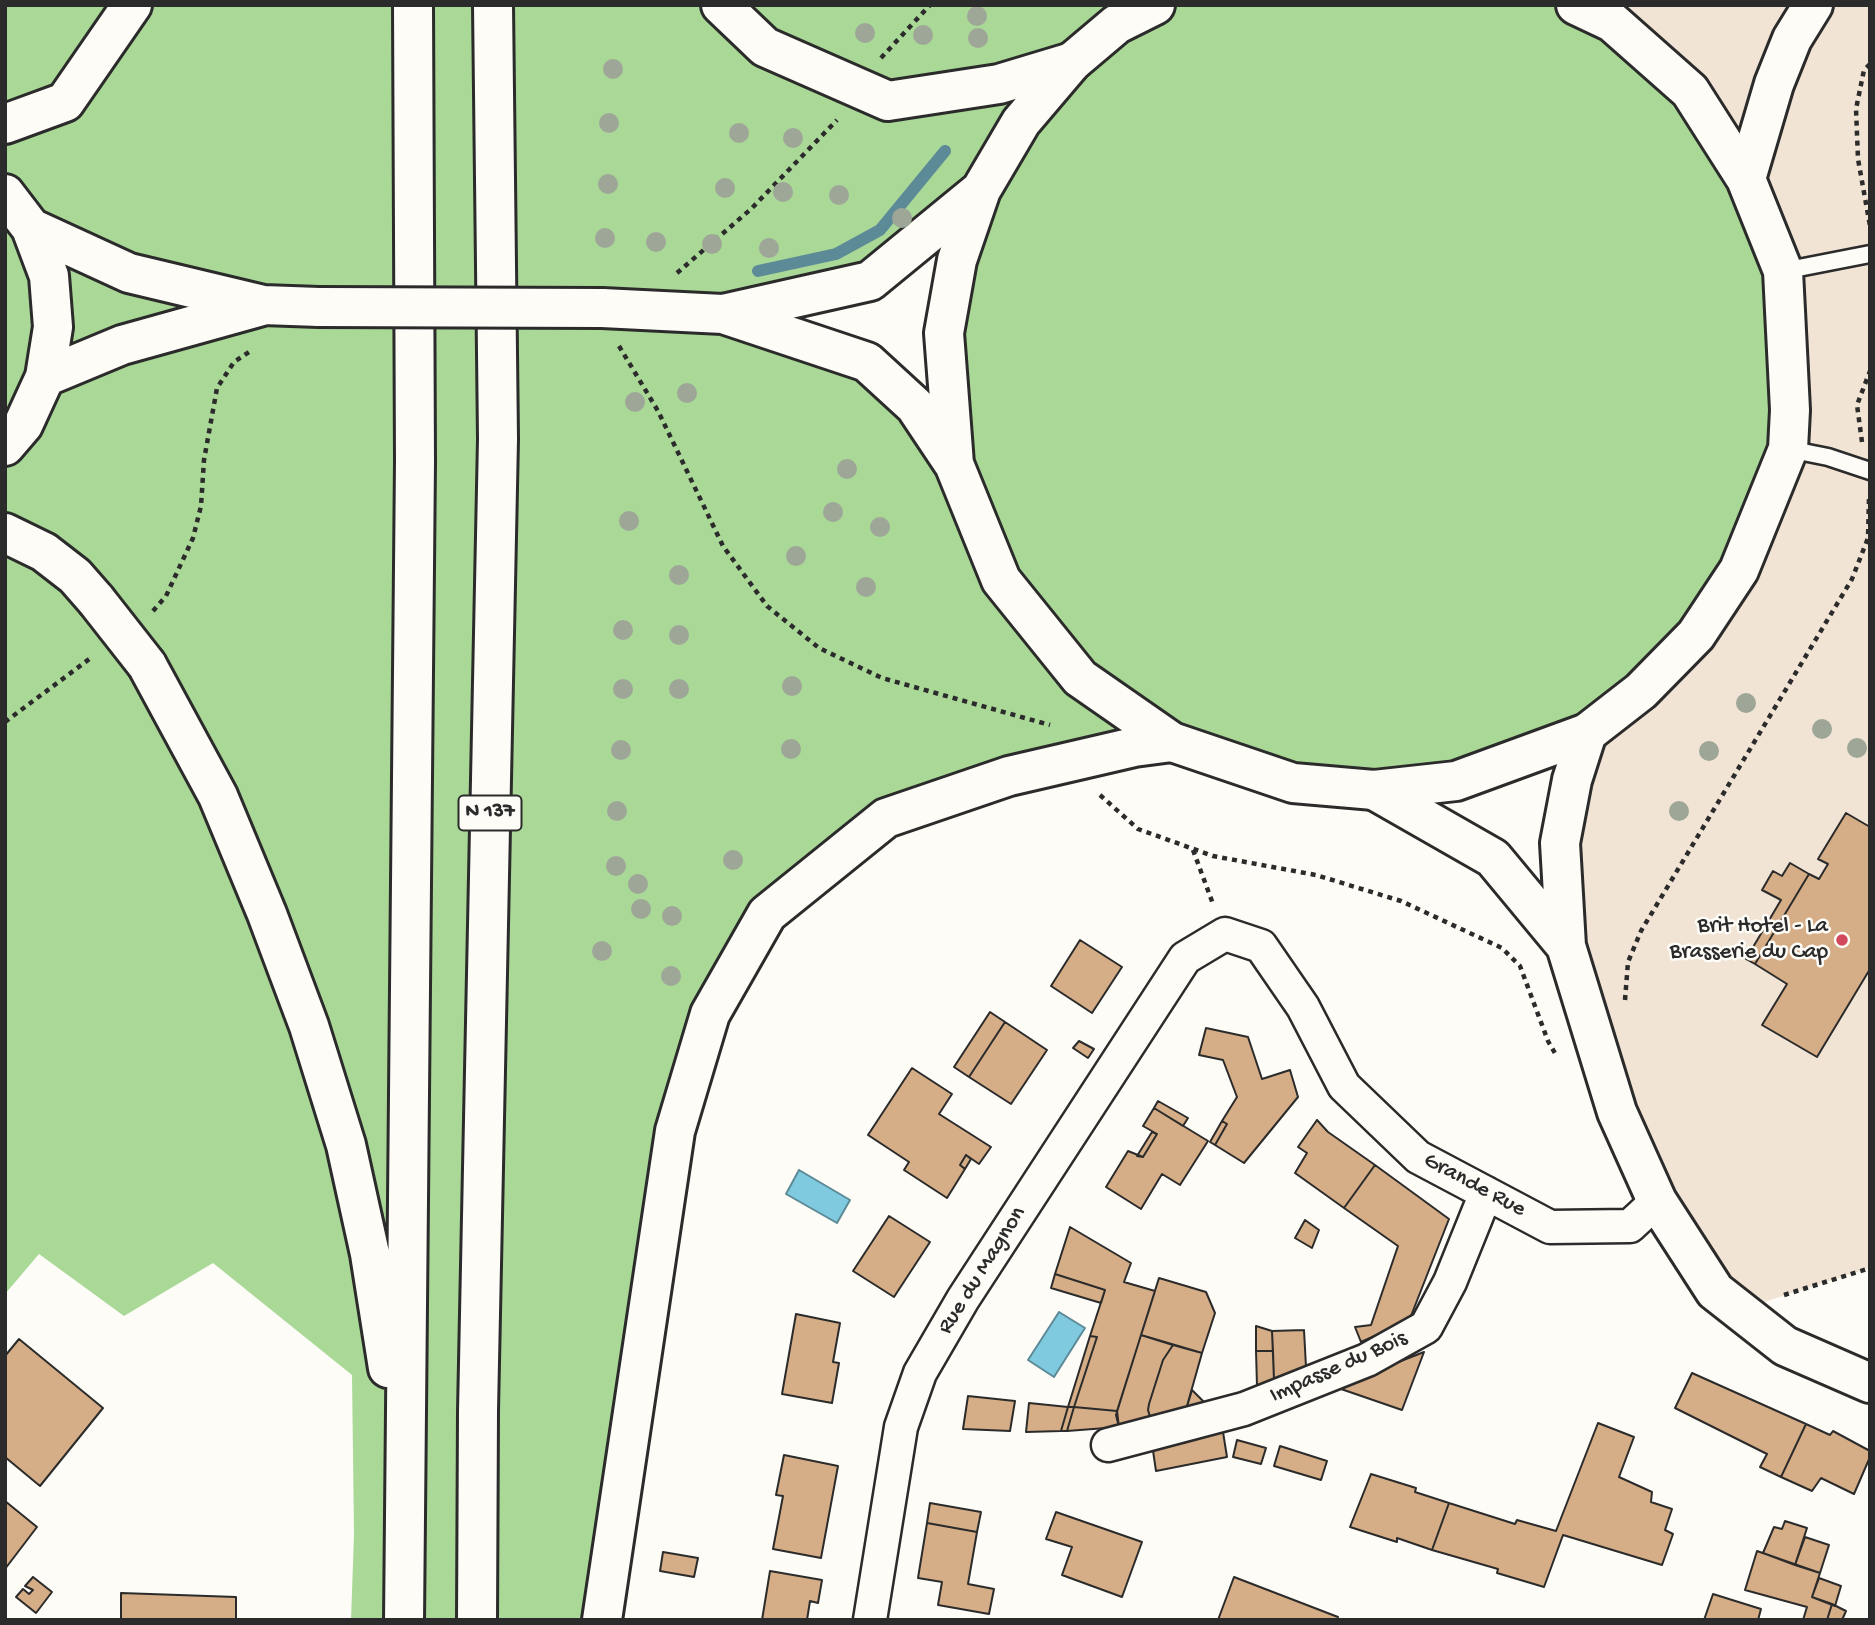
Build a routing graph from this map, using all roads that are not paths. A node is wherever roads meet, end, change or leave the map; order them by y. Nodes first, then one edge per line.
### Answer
1 (132, 5) edge
2 (413, 5) edge
3 (493, 5) edge
4 (721, 5) edge
5 (1156, 5) edge
6 (1576, 5) edge
7 (1813, 5) edge
8 (1625, 14) edge
9 (1127, 15) edge
10 (1072, 62) junction
11 (5, 124) edge
12 (1746, 179) junction
13 (981, 190) junction
14 (5, 194) edge
15 (31, 228) junction
16 (1870, 254) edge
17 (1783, 271) junction
18 (263, 305) junction
19 (723, 314) junction
20 (45, 377) junction
21 (5, 446) edge
22 (1788, 449) junction
23 (954, 464) junction
24 (1867, 470) edge
25 (5, 533) edge
26 (1587, 733) junction
27 (1172, 742) junction
28 (1374, 790) junction
29 (1566, 946) junction
30 (1185, 957) joint
31 (1486, 1193) junction
32 (1657, 1201) junction
33 (1870, 1384) edge
34 (1108, 1445) dead end
35 (406, 1533) junction
36 (404, 1620) edge
37 (477, 1620) edge
38 (602, 1620) edge
39 (870, 1620) edge

1 - 11 main road
2 - 35 main road
3 - 37 main road, N 137
4 - 10 main road
5 - 9 main road
6 - 8 main road
7 - 12 main road
8 - 12 main road
9 - 10 main road
10 - 13 main road
12 - 17 main road
13 - 19 main road
13 - 23 main road
14 - 15 main road
15 - 18 main road
15 - 20 main road
16 - 17 lane
17 - 22 main road
18 - 19 main road, bridge
18 - 20 main road
19 - 23 main road
20 - 21 main road
22 - 24 lane
22 - 26 main road
23 - 27 main road
25 - 35 main road, bridge
26 - 28 main road
26 - 29 main road
27 - 28 main road
27 - 38 main road
28 - 29 main road
29 - 32 main road
30 - 31 street, Grande Rue
30 - 39 street, Rue du Magnon
31 - 32 street, Grande Rue
31 - 34 street, Impasse du Bois
32 - 33 main road
35 - 36 main road

